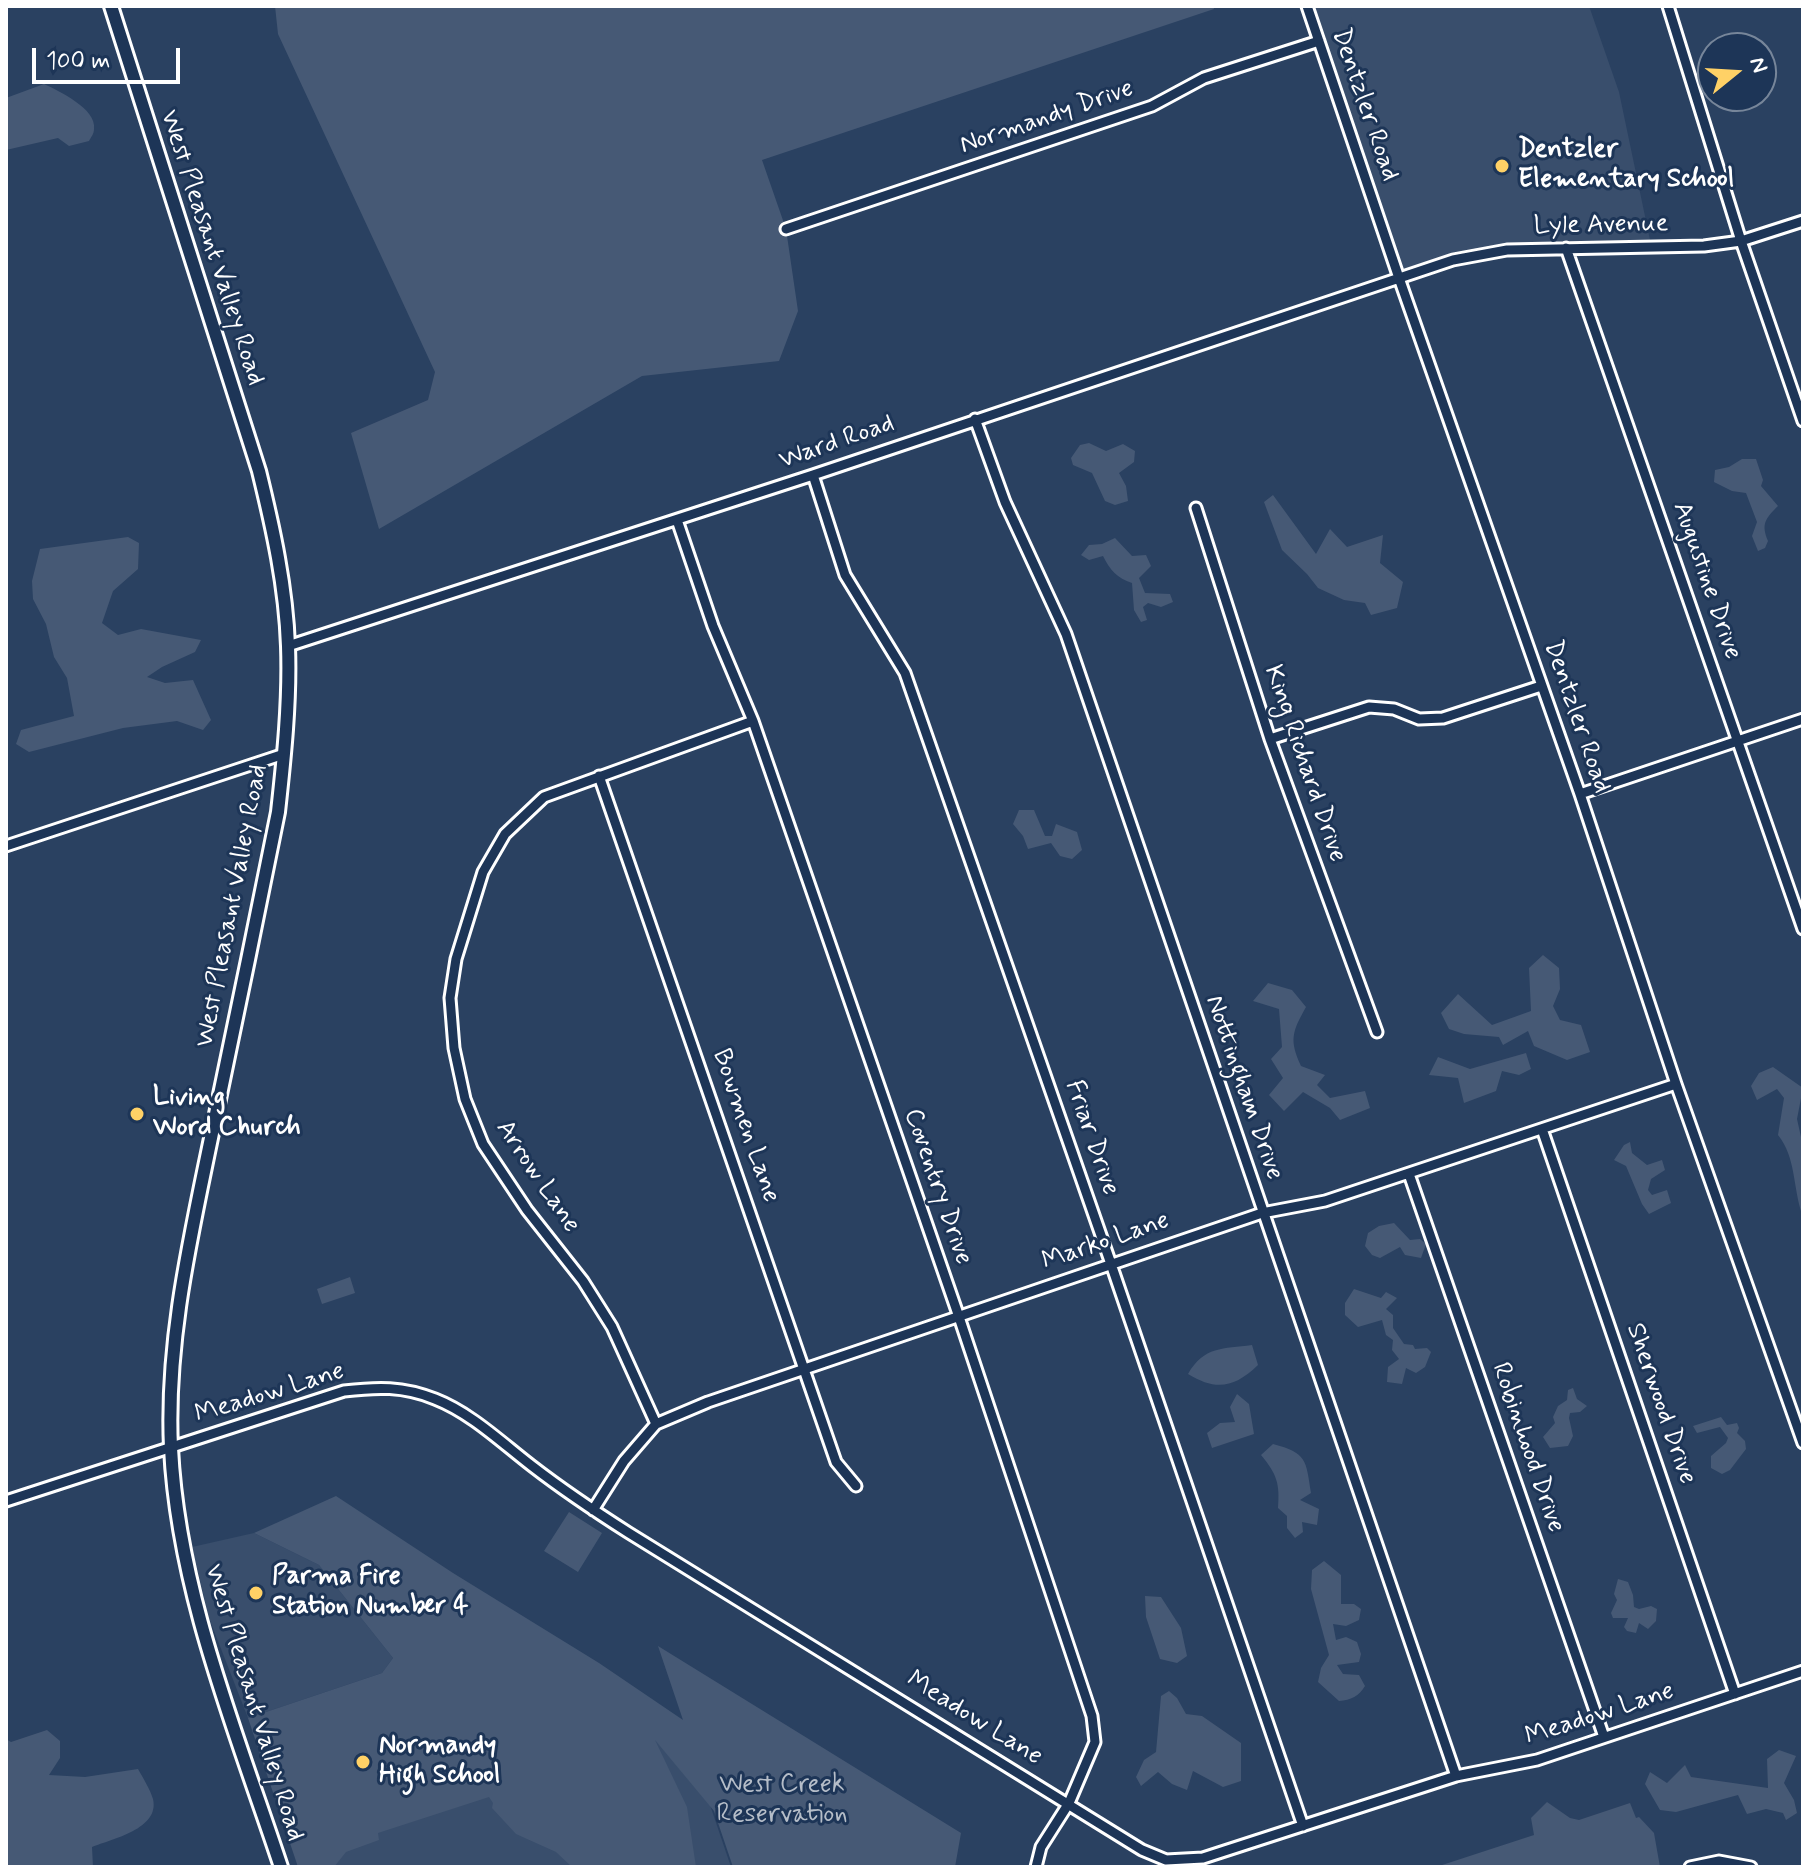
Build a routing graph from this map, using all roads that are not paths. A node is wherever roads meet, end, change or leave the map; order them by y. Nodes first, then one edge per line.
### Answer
1 (111, 6) edge
2 (1307, 6) edge
3 (1668, 6) edge
4 (1319, 41) junction
5 (1803, 221) edge
6 (786, 229) dead end
7 (1741, 241) junction
8 (1566, 248) junction
9 (1399, 278) junction
10 (975, 419) junction
11 (1803, 421) edge
12 (813, 475) junction
13 (1196, 508) dead end
14 (677, 520) junction
15 (288, 646) junction
16 (1541, 686) junction
17 (1803, 719) edge
18 (753, 721) junction
19 (1270, 739) junction
20 (1738, 741) junction
21 (284, 754) junction
22 (599, 776) junction
23 (1580, 794) junction
24 (6, 846) edge
25 (1803, 929) edge
26 (1377, 1032) dead end
27 (1676, 1084) junction
28 (1542, 1129) junction
29 (1409, 1174) junction
30 (1262, 1213) junction
31 (1111, 1264) junction
32 (959, 1317) junction
33 (806, 1368) junction
34 (656, 1424) junction
35 (1803, 1443) edge
36 (171, 1448) junction
37 (856, 1486) dead end
38 (6, 1501) edge
39 (593, 1510) junction
40 (1803, 1671) edge
41 (1735, 1694) junction
42 (1604, 1737) junction
43 (1456, 1776) junction
44 (1069, 1803) junction
45 (1303, 1826) junction
46 (281, 1867) edge
47 (1036, 1867) edge
48 (1690, 1867) edge
49 (1751, 1867) edge

1 - 15 main road, West Pleasant Valley Road
2 - 4 street, Dentzler Road
3 - 7 street
4 - 6 street, Normandy Drive
4 - 9 street, Dentzler Road
5 - 7 street, Lyle Avenue
7 - 8 street, Lyle Avenue
7 - 11 street
8 - 9 street, Lyle Avenue
8 - 20 street, Augustine Drive
9 - 10 street, Ward Road
9 - 16 street, Dentzler Road
10 - 12 street, Ward Road
10 - 30 street, Nottingham Drive
12 - 14 street, Ward Road
12 - 31 street, Friar Drive
13 - 19 street, King Richard Drive
14 - 15 street, Ward Road
14 - 18 street, Coventry Drive
15 - 21 main road, West Pleasant Valley Road
16 - 19 street
16 - 23 street, Dentzler Road
17 - 20 street
18 - 22 street, Arrow Lane
18 - 32 street, Coventry Drive
19 - 26 street, King Richard Drive
20 - 23 street
20 - 25 street, Augustine Drive
21 - 24 street
21 - 36 main road, West Pleasant Valley Road
22 - 33 street, Bowmen Lane
22 - 34 street, Arrow Lane
23 - 27 street, Dentzler Road
27 - 28 street, Marko Lane
27 - 35 street, Dentzler Road
28 - 29 street, Marko Lane
28 - 41 street, Sherwood Drive
29 - 30 street, Marko Lane
29 - 42 street, Robinhood Drive
30 - 31 street, Marko Lane
30 - 43 street, Nottingham Drive
31 - 32 street, Marko Lane
31 - 45 street, Friar Drive
32 - 33 street, Marko Lane
32 - 44 street, Coventry Drive
33 - 34 street, Marko Lane
33 - 37 street, Bowmen Lane
34 - 39 street, Marko Lane
36 - 38 street, Meadow Lane
36 - 39 street, Meadow Lane
36 - 46 main road, West Pleasant Valley Road
39 - 44 street, Meadow Lane
40 - 41 street, Meadow Lane
41 - 42 street, Meadow Lane
42 - 43 street, Meadow Lane
43 - 45 street, Meadow Lane
44 - 45 street, Meadow Lane
44 - 47 street, Coventry Drive
48 - 49 street

